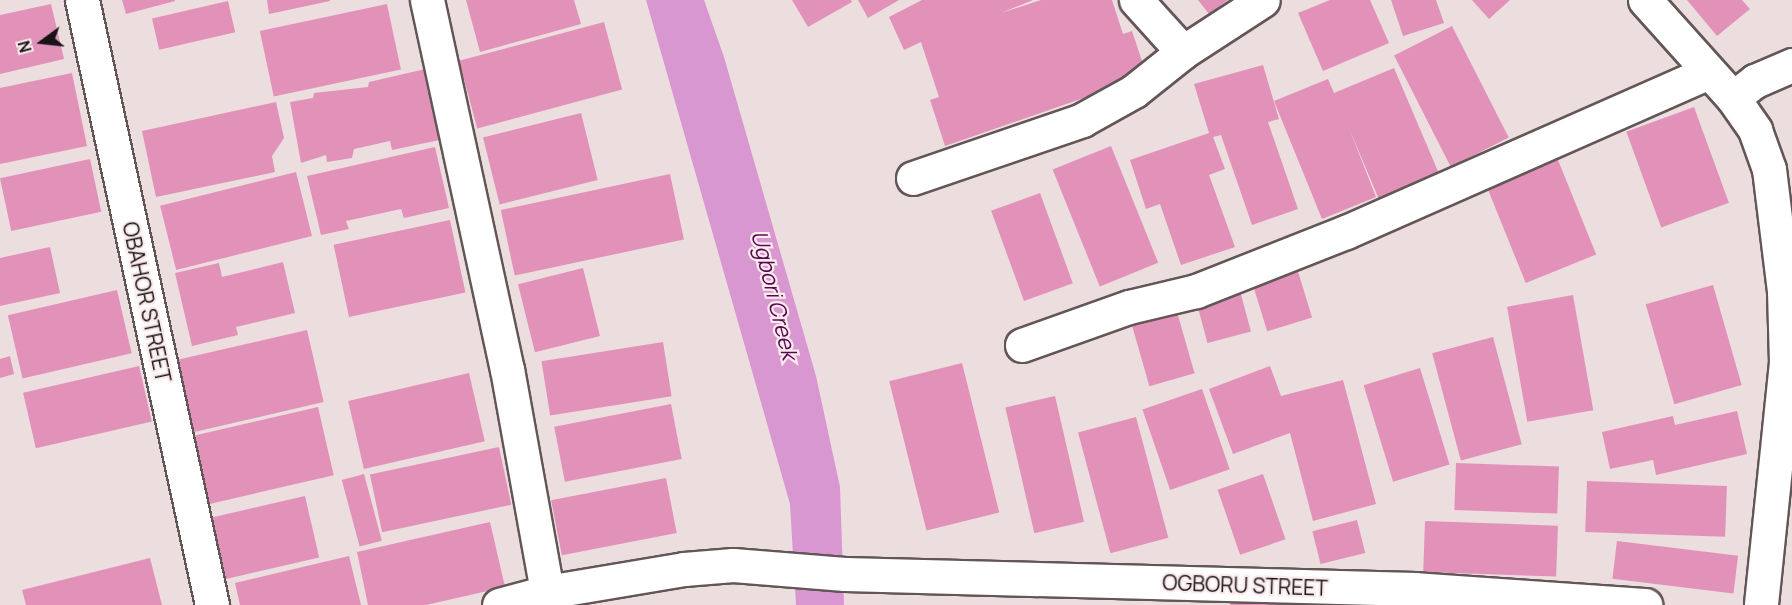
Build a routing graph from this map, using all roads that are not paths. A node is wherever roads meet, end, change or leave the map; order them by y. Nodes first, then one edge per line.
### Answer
1 (82, 0) edge
2 (427, 0) edge
3 (1136, 0) edge
4 (1263, 0) edge
5 (1645, 0) edge
6 (1183, 51) junction
7 (1792, 65) edge
8 (1707, 73) junction
9 (1733, 98) junction
10 (913, 178) dead end
11 (1022, 345) dead end
12 (547, 592) junction
13 (1414, 597) edge
14 (212, 605) edge
15 (499, 605) edge
16 (1645, 605) edge
17 (1761, 605) edge

1 - 14 street, OBAHOR STREET
2 - 12 street
3 - 6 street
4 - 6 street
5 - 8 street
6 - 10 street
7 - 9 street
8 - 9 street
8 - 11 street
9 - 17 street
12 - 13 street, OGBORU STREET
12 - 15 street, OGBORU STREET
13 - 16 street, OGBORU STREET

